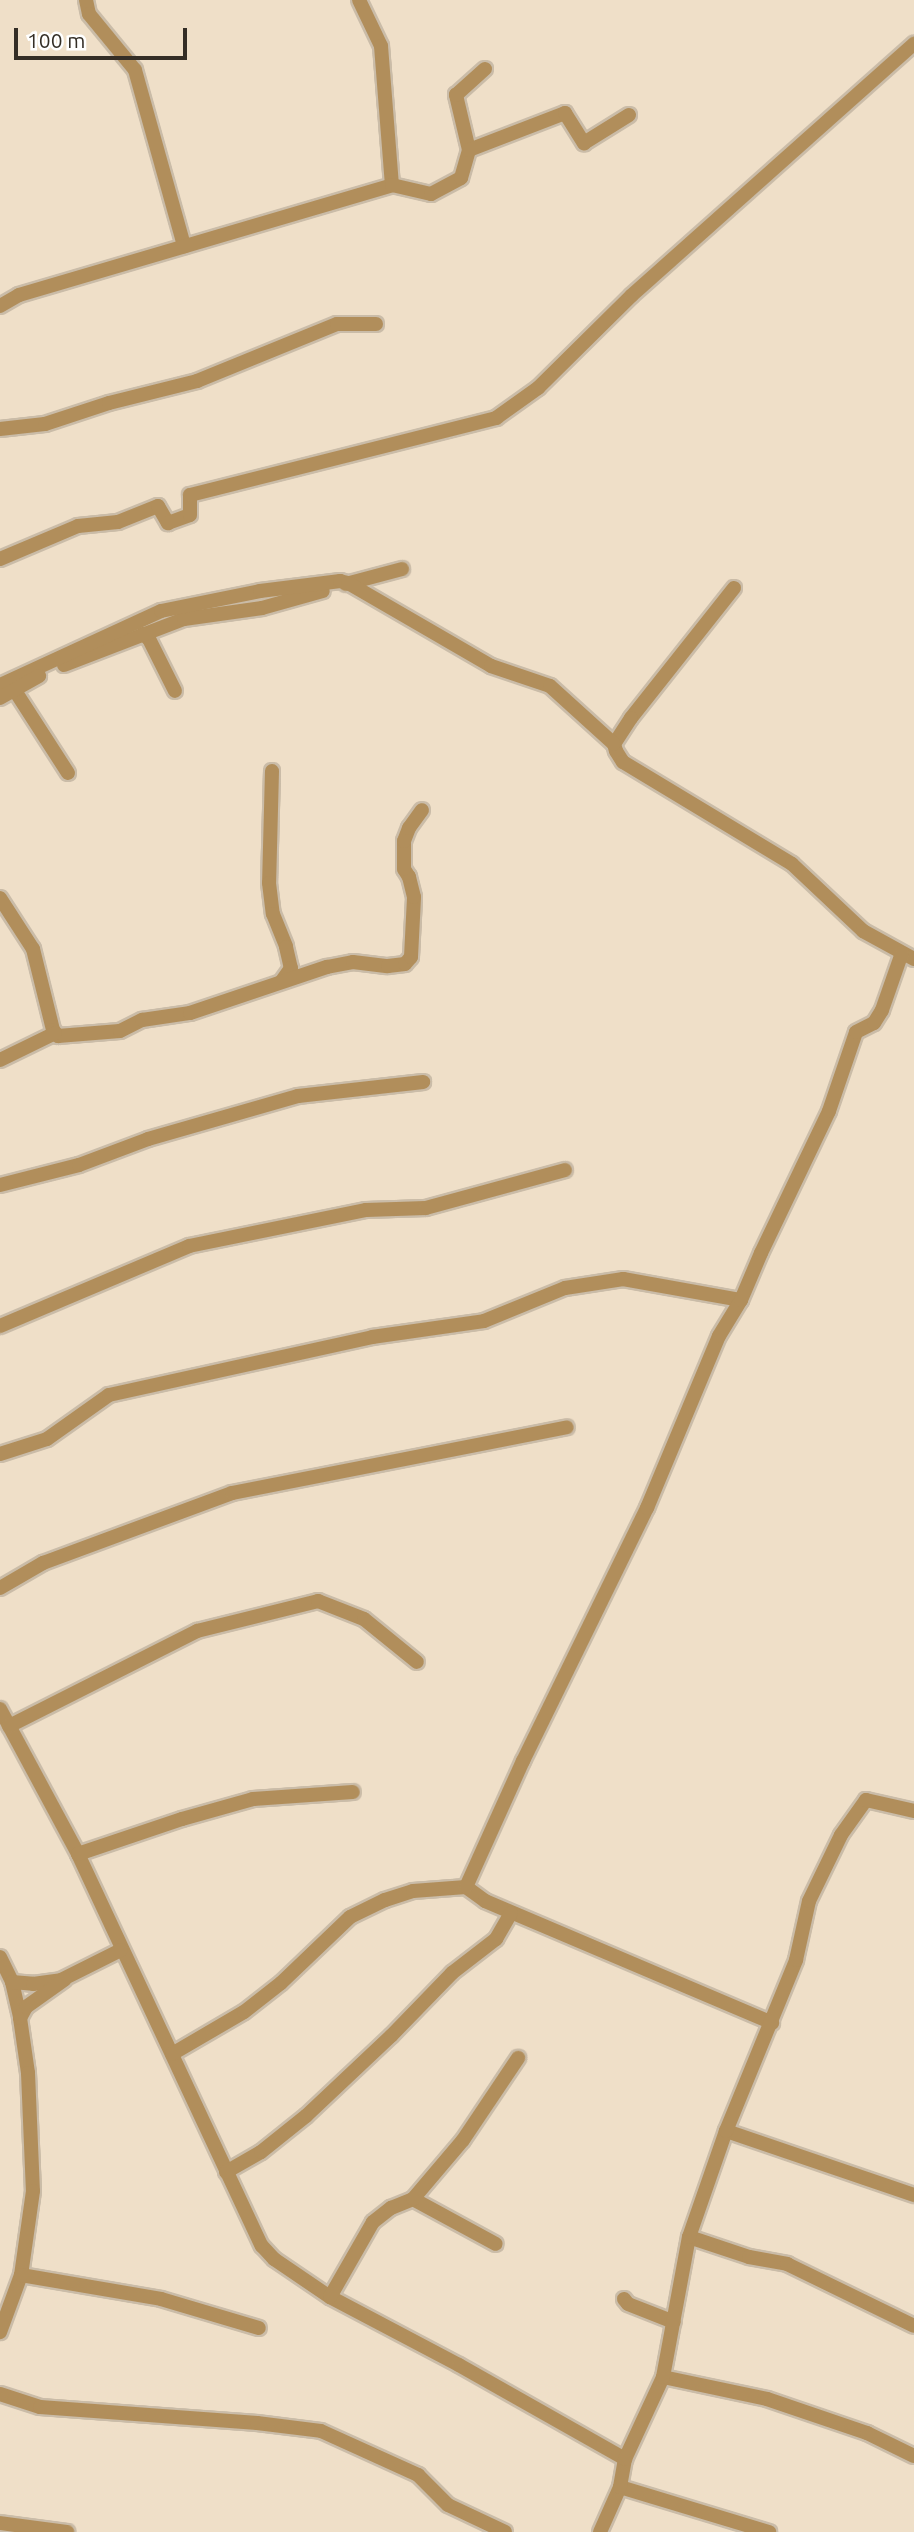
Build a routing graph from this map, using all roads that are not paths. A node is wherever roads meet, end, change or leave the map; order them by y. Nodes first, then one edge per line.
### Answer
1 (86, 0) edge
2 (359, 0) edge
3 (914, 44) edge
4 (485, 69) dead end
5 (629, 115) dead end
6 (469, 150) junction
7 (392, 185) junction
8 (184, 246) junction
9 (0, 306) edge
10 (376, 324) dead end
11 (0, 429) edge
12 (0, 559) edge
13 (402, 569) dead end
14 (734, 588) dead end
15 (143, 634) junction
16 (4, 683) edge
17 (175, 691) dead end
18 (0, 698) edge
19 (614, 744) junction
20 (272, 771) dead end
21 (68, 773) dead end
22 (422, 810) dead end
23 (0, 898) edge
24 (908, 956) edge
25 (282, 981) junction
26 (55, 1033) junction
27 (0, 1060) edge
28 (423, 1082) dead end
29 (565, 1170) dead end
30 (0, 1185) edge
31 (741, 1300) junction
32 (0, 1326) edge
33 (567, 1427) dead end
34 (0, 1454) edge
35 (0, 1588) edge
36 (417, 1662) dead end
37 (0, 1709) edge
38 (9, 1726) junction
39 (353, 1792) dead end
40 (914, 1811) edge
41 (78, 1854) junction
42 (466, 1886) junction
43 (511, 1913) junction
44 (121, 1950) junction
45 (0, 1957) edge
46 (68, 1977) junction
47 (12, 1982) junction
48 (20, 2018) junction
49 (772, 2023) junction
50 (172, 2054) junction
51 (518, 2058) dead end
52 (726, 2130) junction
53 (226, 2172) junction
54 (914, 2195) edge
55 (413, 2199) junction
56 (689, 2237) junction
57 (496, 2244) dead end
58 (21, 2275) junction
59 (330, 2297) junction
60 (624, 2299) dead end
61 (674, 2322) junction
62 (914, 2326) edge
63 (259, 2328) dead end
64 (0, 2330) edge
65 (663, 2377) junction
66 (0, 2394) edge
67 (914, 2456) edge
68 (625, 2459) junction
69 (620, 2487) junction
70 (0, 2523) edge
71 (475, 2526) edge
72 (67, 2532) edge
73 (505, 2532) edge
74 (600, 2532) edge
75 (769, 2532) edge

1 - 8 street
2 - 7 street
3 - 12 street
4 - 6 street
5 - 6 street
6 - 7 street
7 - 8 street
8 - 9 street
10 - 11 street
13 - 15 street
14 - 19 street
15 - 17 street
15 - 18 street
16 - 19 street
16 - 21 street
19 - 24 street
20 - 25 street
22 - 25 street
23 - 26 street
24 - 31 street
25 - 26 street
26 - 27 street
28 - 30 street
29 - 32 street
31 - 34 street
31 - 42 street
33 - 35 street
36 - 38 street
37 - 38 street
38 - 41 street
39 - 41 street
40 - 49 street
41 - 44 street
42 - 43 street
42 - 50 street
43 - 49 street
43 - 53 street
44 - 46 street
44 - 50 street
45 - 47 street
46 - 47 street
46 - 48 street
47 - 48 street
48 - 58 street
49 - 52 street
50 - 53 street
51 - 55 street
52 - 54 street
52 - 56 street
53 - 59 street
55 - 57 street
55 - 59 street
56 - 61 street
56 - 62 street
58 - 63 street
58 - 64 street
59 - 68 street
60 - 61 street
61 - 65 street
65 - 67 street
65 - 68 street
66 - 71 street
68 - 69 street
69 - 74 street
69 - 75 street
70 - 72 street
71 - 73 street

